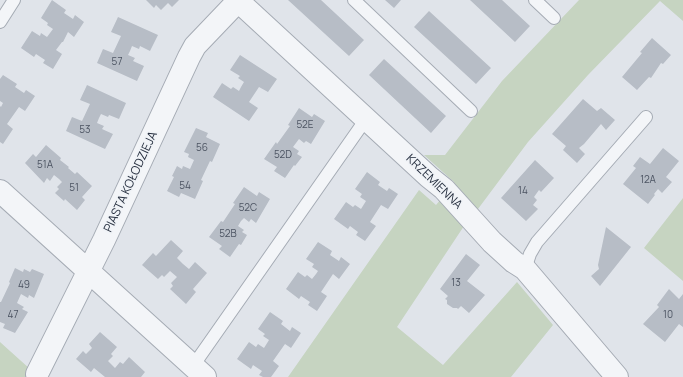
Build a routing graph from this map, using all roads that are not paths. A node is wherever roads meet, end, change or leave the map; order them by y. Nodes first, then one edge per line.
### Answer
1 (14, 0) edge
2 (239, 0) edge
3 (354, 0) edge
4 (535, 0) edge
5 (554, 18) dead end
6 (0, 22) edge
7 (471, 110) dead end
8 (646, 117) dead end
9 (366, 119) junction
10 (0, 191) edge
11 (525, 269) junction
12 (88, 270) junction
13 (199, 372) edge
14 (37, 374) dead end
15 (617, 377) edge

1 - 6 lane
2 - 9 street, KRZEMIENNA
2 - 12 street, PIASTA KOŁODZIEJA
3 - 7 lane
4 - 5 lane
8 - 11 lane
9 - 11 street, KRZEMIENNA
9 - 13 lane
10 - 12 street
11 - 15 street, KRZEMIENNA
12 - 13 street
12 - 14 street, PIASTA KOŁODZIEJA

